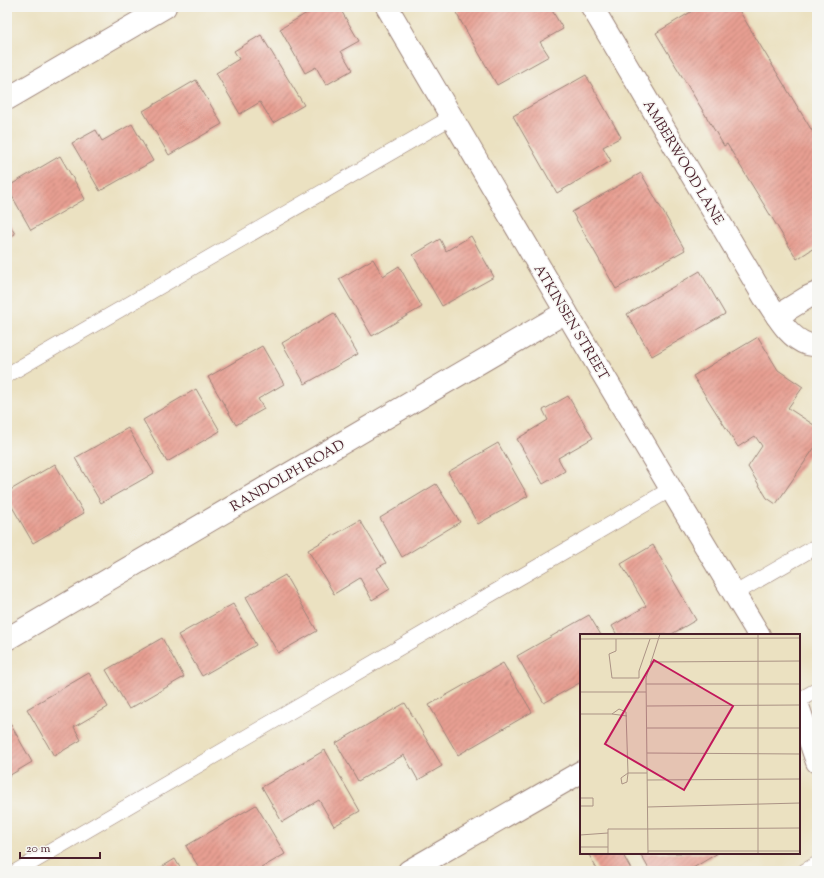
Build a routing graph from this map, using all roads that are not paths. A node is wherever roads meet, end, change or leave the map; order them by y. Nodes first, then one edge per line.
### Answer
1 (165, 7) edge
2 (387, 7) edge
3 (592, 7) edge
4 (7, 99) edge
5 (452, 117) junction
6 (817, 293) edge
7 (566, 312) junction
8 (777, 316) junction
9 (817, 346) edge
10 (7, 375) edge
11 (671, 489) junction
12 (817, 546) edge
13 (734, 594) junction
14 (758, 634) edge
15 (7, 639) edge
16 (817, 690) edge
17 (800, 699) edge
18 (800, 712) edge
19 (817, 762) edge
20 (580, 773) edge
21 (817, 864) edge
22 (17, 871) edge
23 (409, 871) edge
24 (805, 871) edge

1 - 4 street
2 - 5 street, ATKINSEN STREET
3 - 8 street, AMBERWOOD LANE
5 - 7 street, ATKINSEN STREET
5 - 10 lane
6 - 8 street
7 - 11 street, ATKINSEN STREET
7 - 15 street, RANDOLPH ROAD
8 - 9 street, AMBERWOOD LANE
11 - 13 street, ATKINSEN STREET
11 - 22 lane
12 - 13 lane
13 - 14 street, ATKINSEN STREET
16 - 17 lane
18 - 19 street
20 - 23 street
21 - 24 lane

